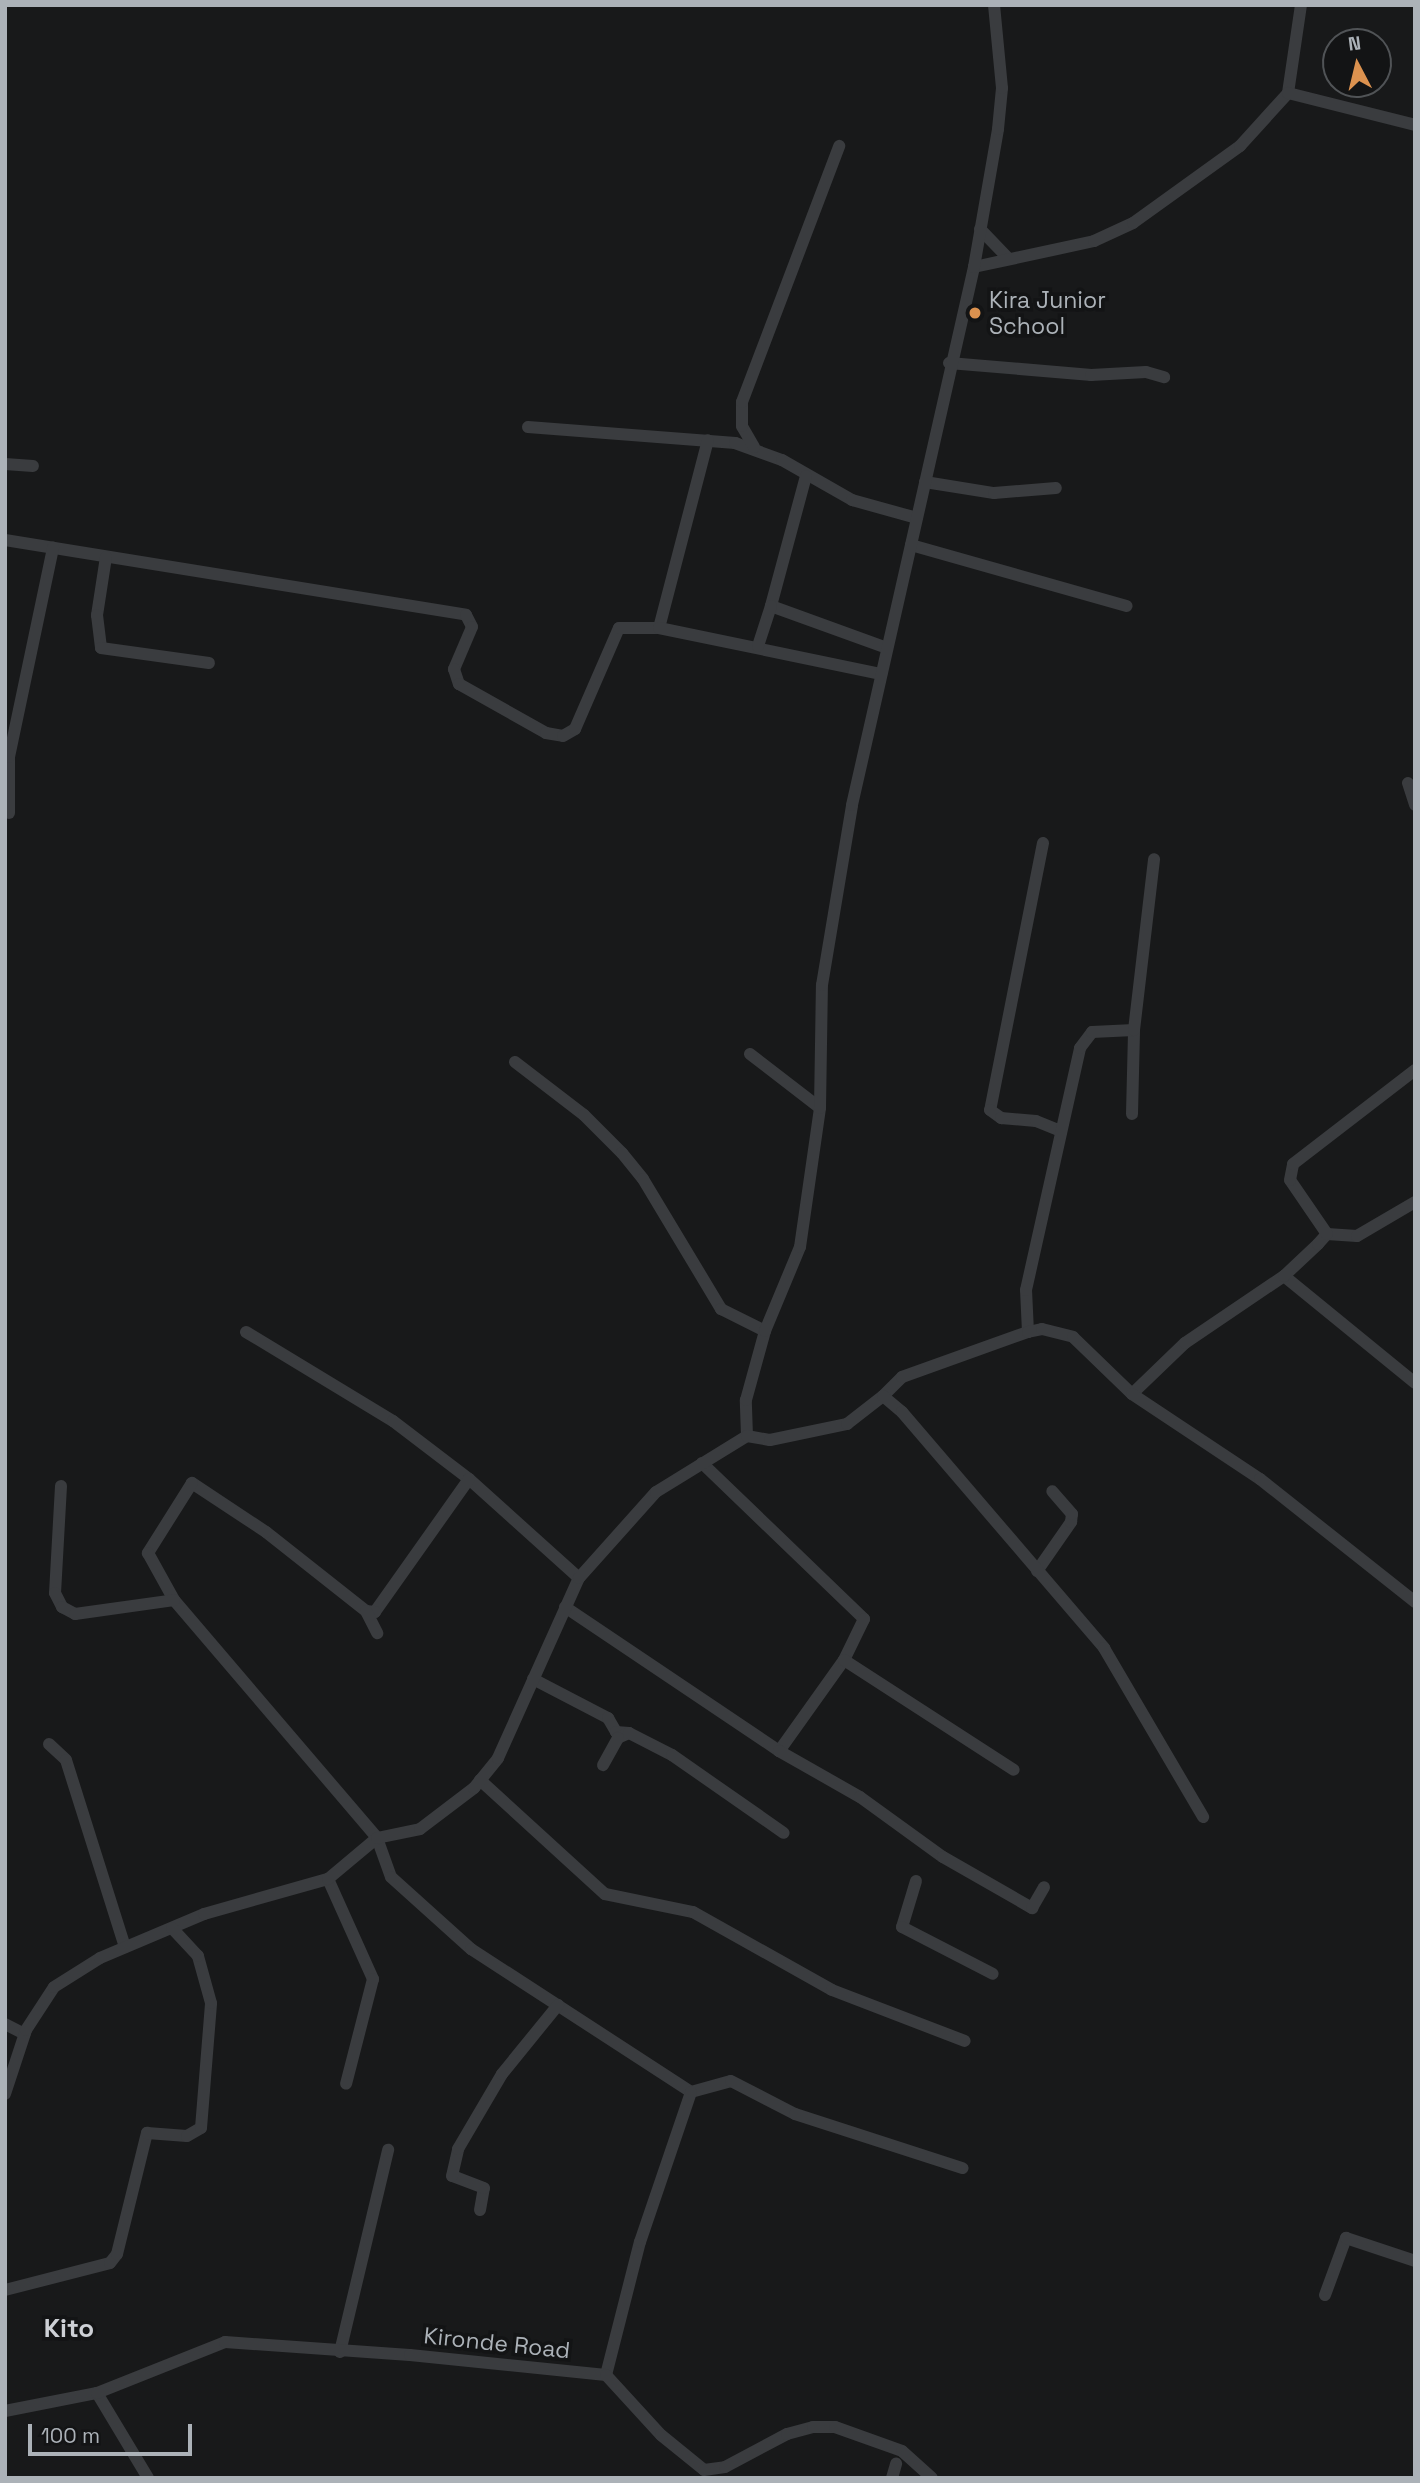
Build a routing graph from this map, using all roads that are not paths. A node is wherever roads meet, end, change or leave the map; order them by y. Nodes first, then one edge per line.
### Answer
1 (995, 5) edge
2 (1301, 5) edge
3 (1288, 93) junction
4 (1415, 125) edge
5 (839, 146) dead end
6 (980, 229) junction
7 (1007, 257) junction
8 (974, 267) junction
9 (949, 363) junction
10 (1164, 377) dead end
11 (528, 427) dead end
12 (708, 440) junction
13 (754, 447) junction
14 (5, 464) edge
15 (33, 466) dead end
16 (806, 476) junction
17 (925, 482) junction
18 (1056, 488) dead end
19 (917, 518) junction
20 (5, 540) edge
21 (911, 545) junction
22 (53, 548) junction
23 (106, 557) junction
24 (771, 606) junction
25 (1127, 606) dead end
26 (659, 628) junction
27 (758, 646) junction
28 (887, 648) junction
29 (209, 663) dead end
30 (881, 674) junction
31 (1408, 783) dead end
32 (1415, 805) edge
33 (9, 813) dead end
34 (1043, 843) dead end
35 (1154, 859) dead end
36 (1135, 1030) junction
37 (750, 1054) dead end
38 (515, 1062) dead end
39 (1415, 1070) edge
40 (820, 1108) junction
41 (1132, 1114) dead end
42 (1058, 1130) junction
43 (1415, 1202) edge
44 (1327, 1234) junction
45 (1284, 1276) junction
46 (765, 1331) junction
47 (246, 1332) dead end
48 (1028, 1332) junction
49 (1415, 1383) edge
50 (1132, 1394) junction
51 (883, 1396) junction
52 (747, 1436) junction
53 (702, 1464) junction
54 (470, 1479) junction
55 (61, 1486) dead end
56 (1052, 1492) dead end
57 (1037, 1571) junction
58 (579, 1578) junction
59 (174, 1600) junction
60 (1415, 1602) edge
61 (565, 1607) junction
62 (366, 1611) junction
63 (377, 1633) dead end
64 (844, 1660) junction
65 (533, 1679) junction
66 (629, 1733) junction
67 (49, 1744) dead end
68 (779, 1751) junction
69 (603, 1765) dead end
70 (1014, 1770) dead end
71 (480, 1780) junction
72 (1203, 1817) dead end
73 (784, 1833) dead end
74 (377, 1838) junction
75 (328, 1879) junction
76 (916, 1881) dead end
77 (1044, 1887) dead end
78 (172, 1928) junction
79 (125, 1948) junction
80 (993, 1974) dead end
81 (558, 2005) junction
82 (5, 2024) edge
83 (25, 2034) junction
84 (965, 2041) dead end
85 (346, 2084) dead end
86 (691, 2092) junction
87 (5, 2094) edge
88 (388, 2150) dead end
89 (962, 2168) dead end
90 (480, 2210) dead end
91 (1415, 2261) edge
92 (5, 2290) edge
93 (1325, 2295) dead end
94 (340, 2351) junction
95 (606, 2375) junction
96 (97, 2393) junction
97 (5, 2411) edge
98 (896, 2464) dead end
99 (710, 2474) edge
100 (148, 2478) edge
101 (892, 2478) edge
102 (932, 2478) edge

1 - 6 street
2 - 3 street
3 - 4 street
3 - 7 street
5 - 13 street
6 - 7 street
6 - 8 street
7 - 8 street
8 - 9 street
9 - 10 street
9 - 17 street
11 - 12 street
12 - 13 street
12 - 26 street
13 - 16 street
14 - 15 street
16 - 19 street
16 - 24 street
17 - 18 street
17 - 19 street
19 - 21 street
20 - 22 street
21 - 25 street
21 - 28 street
22 - 23 street
22 - 33 street
23 - 26 street
23 - 29 street
24 - 27 street
24 - 28 street
26 - 27 street
27 - 30 street
28 - 30 street
30 - 40 street
31 - 32 street
34 - 42 street
35 - 36 street
36 - 41 street
36 - 42 street
37 - 40 street
38 - 46 street
39 - 44 street
40 - 46 street
42 - 48 street
43 - 44 street
44 - 45 street
45 - 49 street
45 - 50 street
46 - 52 street
47 - 54 street
48 - 50 street
48 - 51 street
50 - 60 street
51 - 52 street
51 - 57 street
52 - 53 street
53 - 58 street
53 - 64 street
54 - 58 street
54 - 62 street
55 - 59 street
56 - 57 street
57 - 72 street
58 - 61 street
59 - 62 street
59 - 74 street
61 - 65 street
61 - 68 street
62 - 63 street
64 - 68 street
64 - 70 street
65 - 66 street
65 - 71 street
66 - 69 street
66 - 73 street
67 - 79 street
68 - 77 street
71 - 74 street
71 - 84 street
74 - 75 street
74 - 81 street
75 - 78 street
75 - 85 street
76 - 80 street
78 - 79 street
78 - 92 street
79 - 83 street
81 - 86 street
81 - 90 street
82 - 83 street
83 - 87 street
86 - 89 street
86 - 95 street
88 - 94 street
91 - 93 street
94 - 95 street, Kironde Road
94 - 96 street, Kironde Road
95 - 99 street
96 - 97 street, Kironde Road
96 - 100 street
98 - 101 street
99 - 102 street

